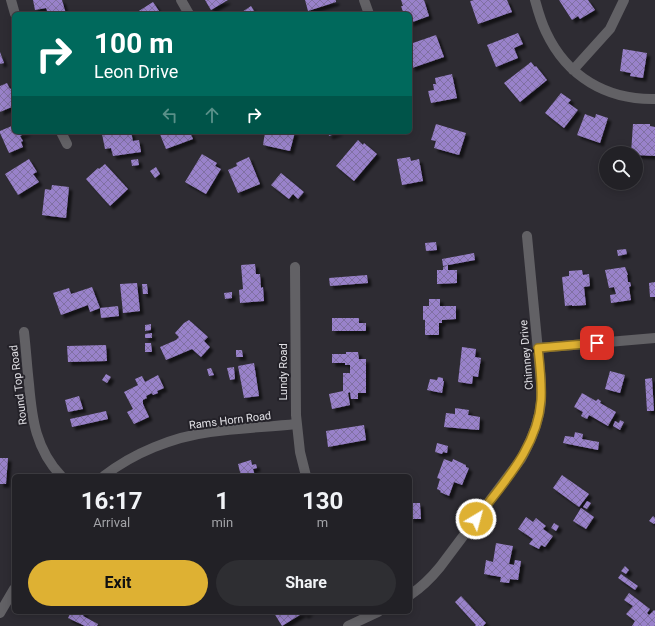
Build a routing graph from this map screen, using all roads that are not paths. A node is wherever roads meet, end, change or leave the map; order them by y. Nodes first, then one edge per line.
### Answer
1 (11, 0) edge
2 (181, 0) edge
3 (364, 0) edge
4 (535, 0) edge
5 (624, 0) edge
6 (14, 12) edge
7 (189, 12) edge
8 (367, 12) edge
9 (573, 70) junction
10 (655, 99) edge
11 (62, 134) edge
12 (67, 144) dead end
13 (527, 236) dead end
14 (294, 267) dead end
15 (24, 332) dead end
16 (655, 338) edge
17 (538, 348) junction
18 (296, 424) junction
19 (59, 474) edge
20 (107, 474) edge
21 (306, 474) edge
22 (12, 592) edge
23 (412, 594) edge
24 (0, 613) edge
25 (365, 615) edge
26 (348, 626) edge

1 - 6 street
2 - 7 street
3 - 8 street
4 - 9 street
5 - 9 street
9 - 10 street
11 - 12 street
13 - 17 street, Chimney Drive
14 - 18 street, Lundy Road
15 - 19 street, Round Top Road
16 - 17 street
17 - 23 street, Chimney Drive
18 - 20 street, Rams Horn Road
18 - 21 street, Lundy Road
22 - 24 street
25 - 26 street

